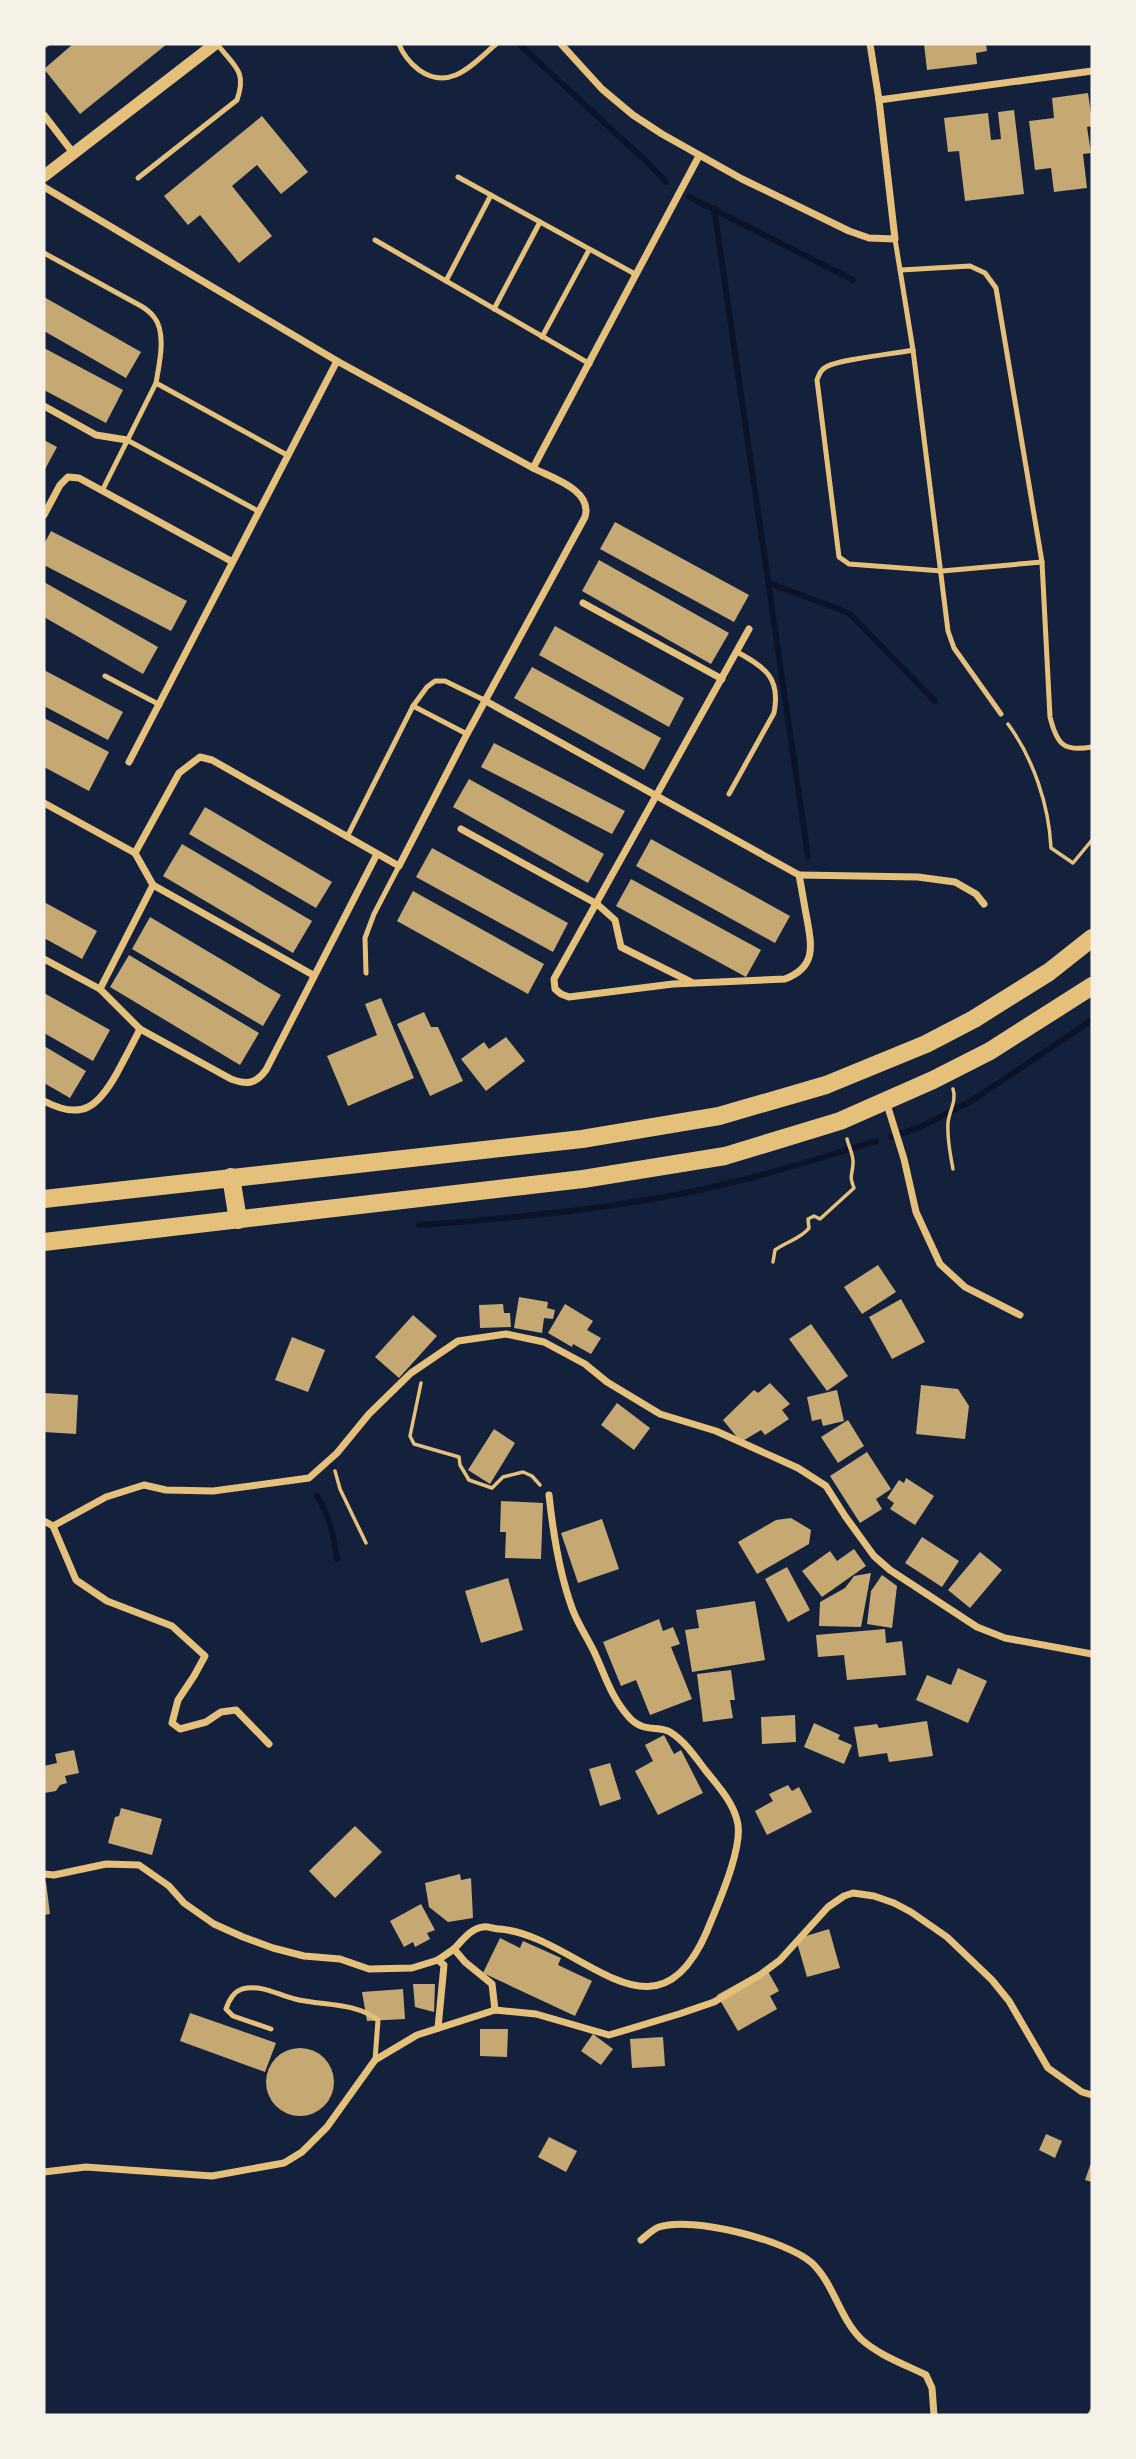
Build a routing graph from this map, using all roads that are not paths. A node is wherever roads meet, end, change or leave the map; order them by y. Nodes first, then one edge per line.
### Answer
1 (216, 44) edge
2 (399, 44) edge
3 (496, 44) edge
4 (561, 44) edge
5 (870, 44) edge
6 (1092, 71) edge
7 (879, 100) junction
8 (44, 115) edge
9 (75, 155) junction
10 (699, 156) junction
11 (44, 176) edge
12 (458, 177) dead end
13 (138, 178) dead end
14 (44, 187) edge
15 (491, 195) junction
16 (540, 222) junction
17 (895, 239) junction
18 (375, 240) dead end
19 (589, 250) junction
20 (44, 253) edge
21 (901, 270) junction
22 (635, 274) junction
23 (446, 281) junction
24 (494, 309) junction
25 (542, 337) junction
26 (913, 351) junction
27 (337, 361) junction
28 (590, 364) junction
29 (156, 383) junction
30 (44, 406) edge
31 (127, 440) junction
32 (287, 455) junction
33 (533, 468) junction
34 (103, 489) junction
35 (258, 511) junction
36 (44, 515) edge
37 (231, 561) junction
38 (1042, 562) junction
39 (942, 571) junction
40 (583, 603) dead end
41 (749, 629) dead end
42 (737, 652) junction
43 (105, 676) dead end
44 (722, 679) junction
45 (484, 700) junction
46 (159, 705) junction
47 (413, 706) junction
48 (1001, 714) road end
49 (467, 734) junction
50 (1092, 747) edge
51 (129, 762) dead end
52 (729, 794) dead end
53 (657, 797) junction
54 (44, 803) edge
55 (461, 829) dead end
56 (347, 837) junction
57 (135, 853) junction
58 (377, 854) junction
59 (399, 866) junction
60 (799, 875) junction
61 (153, 885) junction
62 (597, 904) junction
63 (984, 904) dead end
64 (1092, 937) edge
65 (44, 959) edge
66 (366, 973) dead end
67 (313, 975) junction
68 (692, 983) junction
69 (1092, 986) edge
70 (100, 989) junction
71 (140, 1029) junction
72 (44, 1101) edge
73 (886, 1101) junction
74 (231, 1177) junction
75 (44, 1199) edge
76 (238, 1220) junction
77 (44, 1242) edge
78 (1020, 1315) dead end
79 (549, 1494) road end
80 (44, 1521) edge
81 (53, 1526) junction
82 (1092, 1654) edge
83 (269, 1744) dead end
84 (44, 1874) edge
85 (454, 1949) junction
86 (438, 1960) junction
87 (495, 2010) junction
88 (438, 2028) junction
89 (271, 2029) dead end
90 (375, 2060) junction
91 (1092, 2095) edge
92 (44, 2172) edge
93 (641, 2240) dead end
94 (934, 2415) edge

1 - 9 street
1 - 13 lane
2 - 3 lane
4 - 10 street
5 - 7 street
6 - 7 street
7 - 17 street
8 - 9 street
9 - 11 street
10 - 17 street
10 - 22 street
12 - 15 lane
14 - 27 street
15 - 16 lane
15 - 23 lane
16 - 19 lane
16 - 24 lane
17 - 21 lane
18 - 23 lane
19 - 22 lane
19 - 25 lane
20 - 29 lane
21 - 26 lane
21 - 38 lane
22 - 28 street
23 - 24 lane
24 - 25 lane
25 - 28 lane
26 - 39 lane
26 - 39 lane
27 - 32 street
27 - 33 street
28 - 33 street
29 - 31 lane
29 - 32 lane
30 - 31 street
31 - 34 lane
31 - 35 lane
32 - 35 street
33 - 45 street
34 - 36 street
34 - 37 street
35 - 37 street
37 - 46 street
38 - 39 lane
38 - 50 lane
39 - 48 lane
40 - 44 street
41 - 42 street
42 - 44 street
42 - 52 lane
43 - 46 lane
44 - 53 street
45 - 47 lane
45 - 49 street
45 - 53 street
46 - 51 street
47 - 49 lane
47 - 56 lane
49 - 59 street
53 - 60 street
53 - 62 street
54 - 57 street
55 - 62 street
56 - 57 street
56 - 58 street
57 - 61 street
58 - 59 street
58 - 67 street
59 - 66 lane
60 - 63 street
60 - 68 street
61 - 67 street
61 - 70 street
62 - 68 street
62 - 68 street
64 - 74 main road
65 - 70 street
67 - 71 street
69 - 73 main road
70 - 71 street
71 - 72 street
73 - 76 main road
73 - 78 street
74 - 75 main road
74 - 76 main road
76 - 77 main road
79 - 85 street
80 - 81 street
81 - 82 street
81 - 83 street
84 - 86 street
85 - 86 street
85 - 87 street
86 - 88 street
87 - 88 street
87 - 91 street
88 - 90 street
89 - 90 lane
90 - 92 street
93 - 94 street

